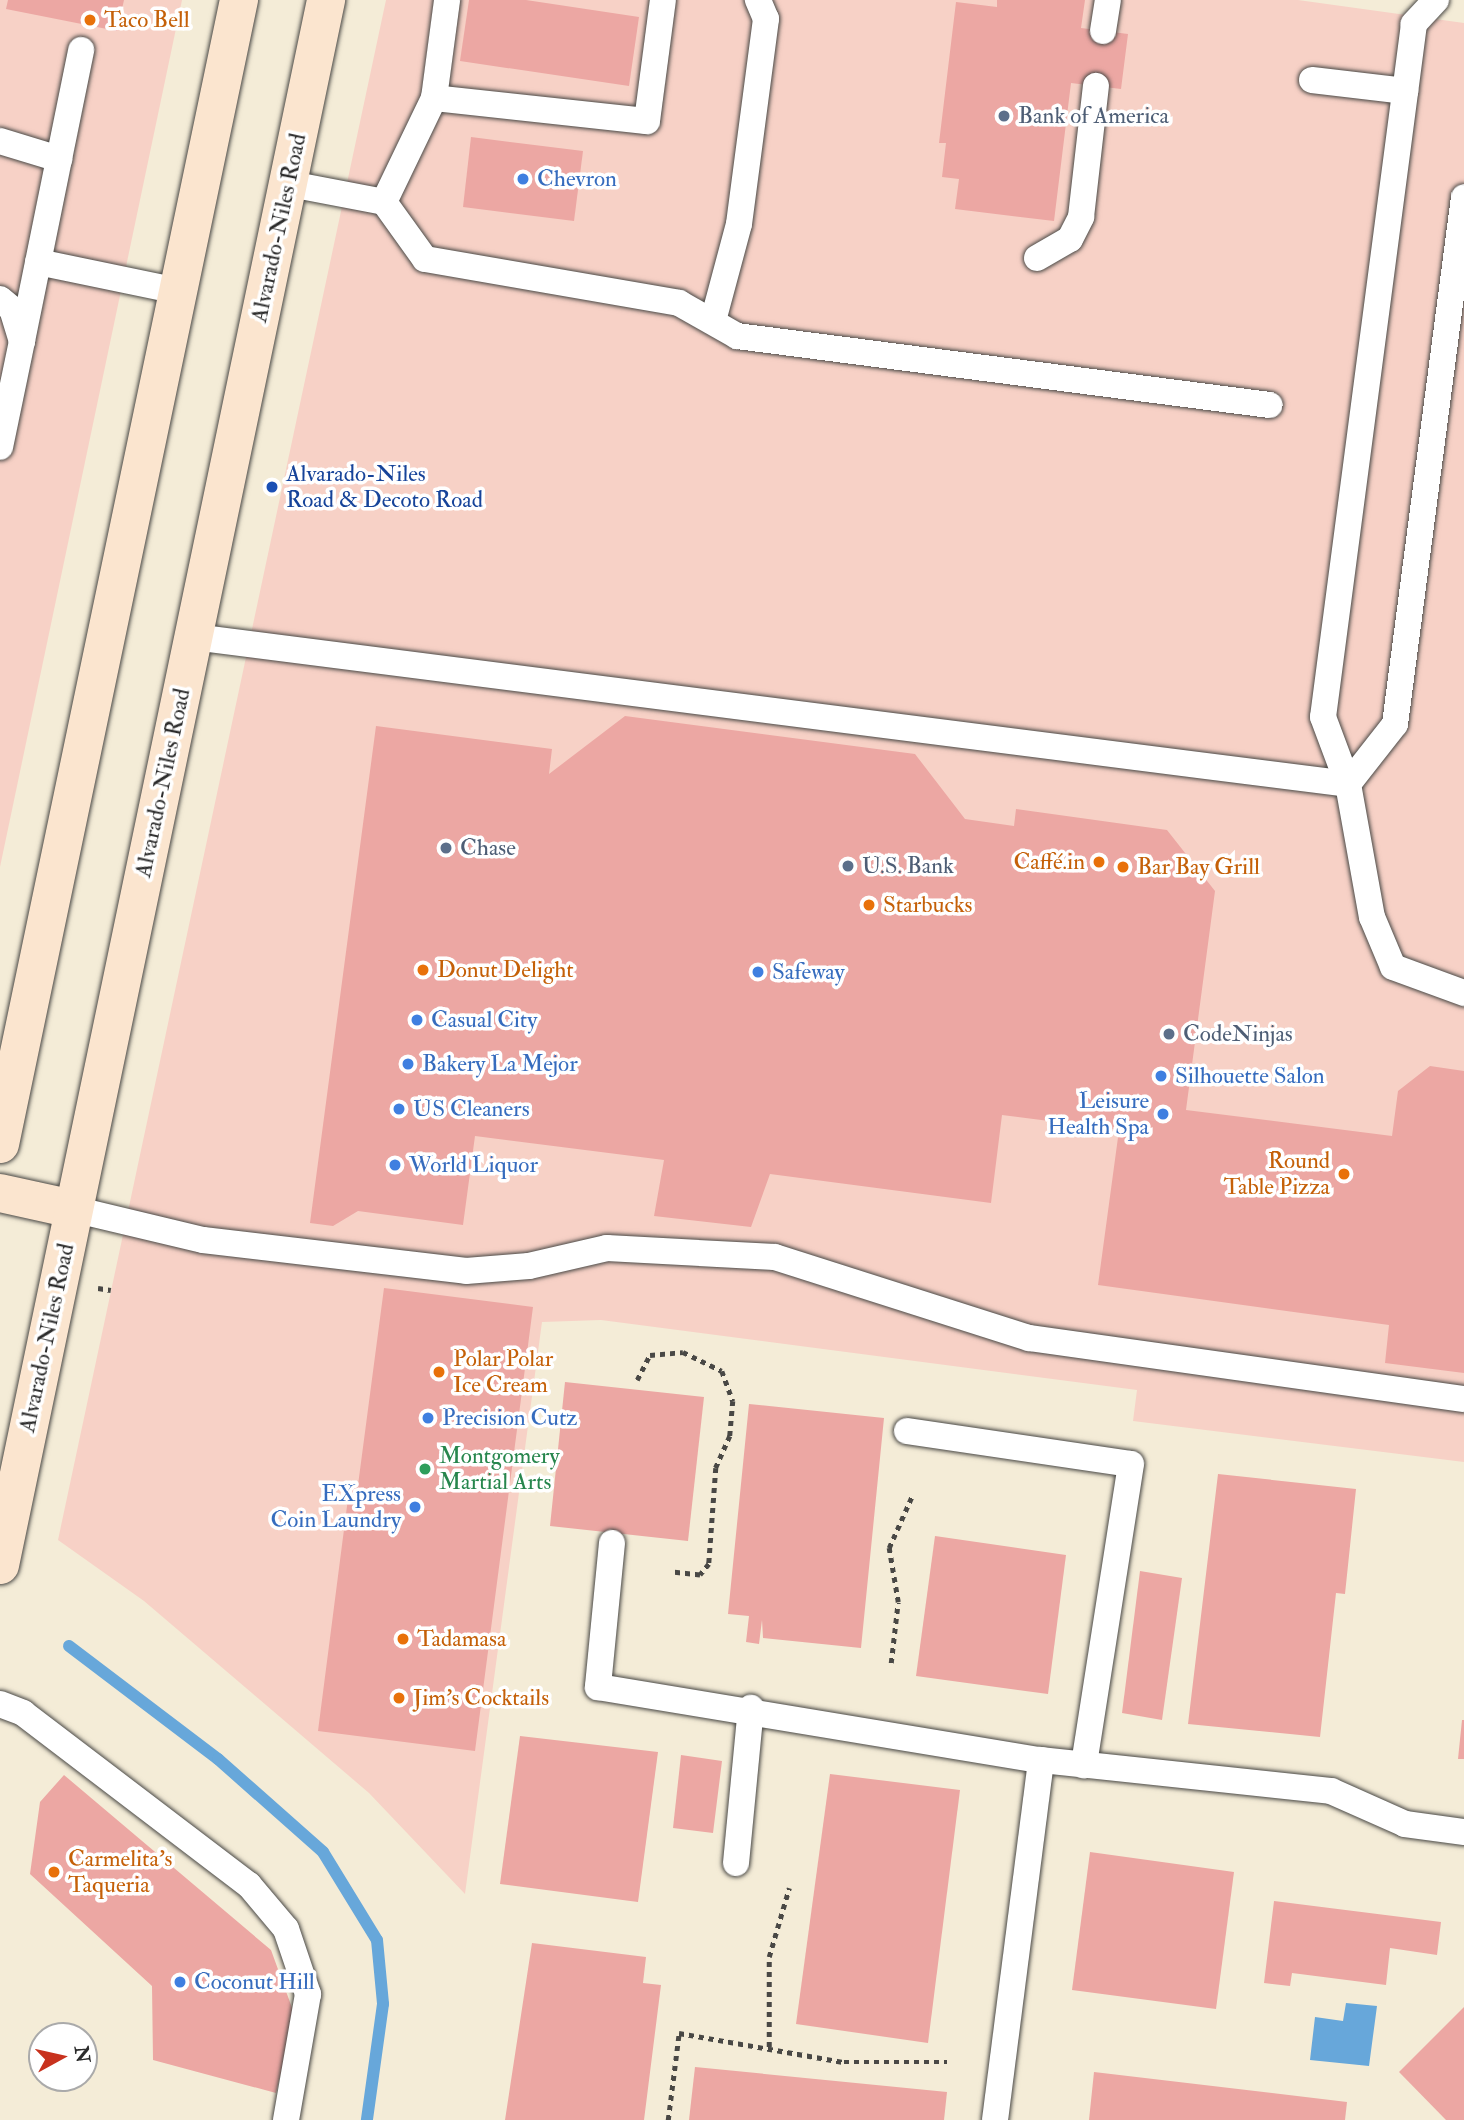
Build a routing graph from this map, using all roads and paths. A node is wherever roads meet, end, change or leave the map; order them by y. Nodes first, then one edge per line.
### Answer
1 (239, 0) edge
2 (326, 0) edge
3 (447, 0) edge
4 (663, 0) edge
5 (758, 0) edge
6 (1108, 0) edge
7 (1436, 0) edge
8 (1103, 31) dead end
9 (81, 50) dead end
10 (1312, 80) dead end
11 (1096, 86) dead end
12 (1405, 91) junction
13 (434, 99) junction
14 (0, 141) edge
15 (59, 159) junction
16 (290, 184) junction
17 (1464, 197) edge
18 (384, 202) junction
19 (1037, 258) dead end
20 (38, 262) junction
21 (178, 291) junction
22 (0, 299) edge
23 (713, 321) junction
24 (22, 341) junction
25 (1270, 405) dead end
26 (0, 447) edge
27 (194, 637) junction
28 (1348, 784) junction
29 (1464, 993) edge
30 (0, 1144) edge
31 (0, 1193) edge
32 (74, 1209) junction
33 (97, 1288) dead end
34 (111, 1290) dead end
35 (637, 1380) dead end
36 (1464, 1399) edge
37 (907, 1431) dead end
38 (912, 1496) dead end
39 (612, 1543) dead end
40 (0, 1565) edge
41 (672, 1572) dead end
42 (891, 1663) dead end
43 (0, 1704) edge
44 (751, 1708) junction
45 (1041, 1760) junction
46 (1084, 1765) junction
47 (1464, 1832) edge
48 (736, 1863) dead end
49 (789, 1888) dead end
50 (769, 2047) junction
51 (947, 2062) dead end
52 (286, 2120) edge
53 (668, 2120) edge
54 (995, 2120) edge

1 - 21 main road
2 - 16 main road, Alvarado-Niles Road
3 - 13 lane
4 - 13 lane
5 - 23 lane
6 - 8 lane
7 - 12 lane
9 - 15 lane
10 - 12 lane
11 - 19 lane
12 - 28 lane
13 - 18 lane
14 - 15 lane
15 - 20 lane
16 - 18 lane
16 - 27 main road, Alvarado-Niles Road
17 - 28 lane
18 - 23 lane
20 - 21 lane
20 - 24 lane
21 - 30 main road
22 - 24 lane
23 - 25 lane
24 - 26 lane
27 - 28 lane
27 - 32 main road, Alvarado-Niles Road
28 - 29 lane
31 - 32 main road
32 - 36 lane
32 - 40 main road, Alvarado-Niles Road
33 - 34 path
35 - 41 path
37 - 46 lane
38 - 42 path
39 - 44 lane
43 - 52 lane
44 - 45 lane
44 - 48 lane
45 - 46 lane
45 - 54 lane
46 - 47 lane
49 - 50 path
50 - 51 path
50 - 53 path

